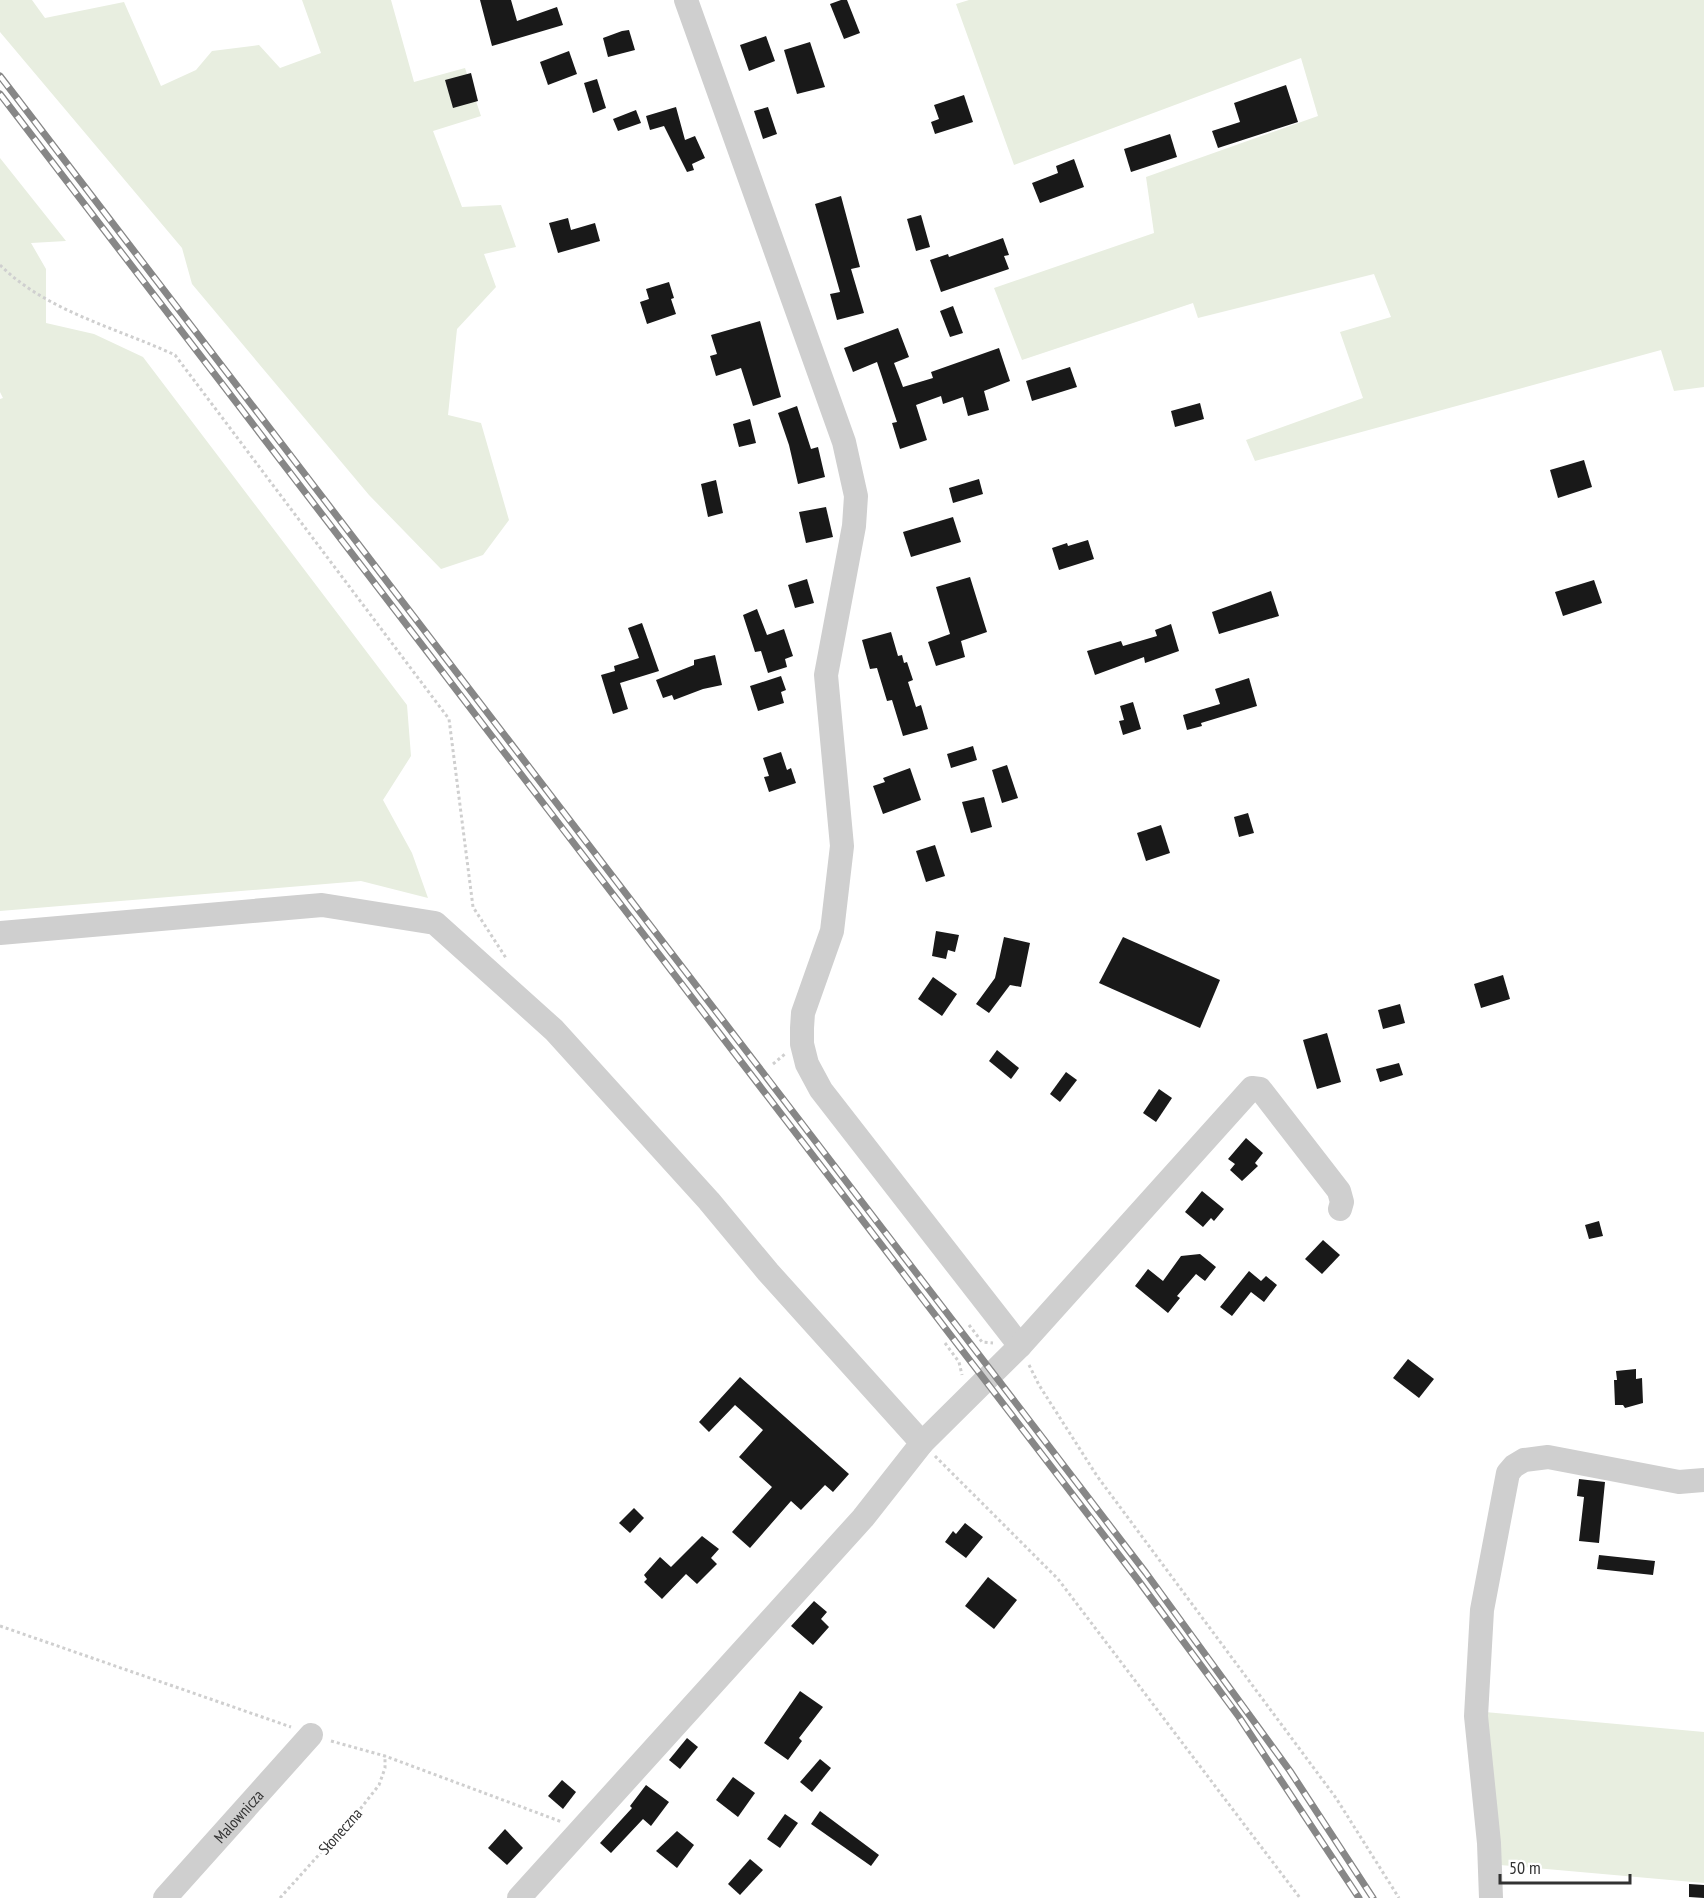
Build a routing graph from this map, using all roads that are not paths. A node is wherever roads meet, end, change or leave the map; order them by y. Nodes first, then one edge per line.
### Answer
1 (686, 0) edge
2 (0, 933) edge
3 (1340, 1209) dead end
4 (1020, 1347) junction
5 (922, 1443) junction
6 (1704, 1480) edge
7 (311, 1735) dead end
8 (165, 1898) edge
9 (519, 1898) edge
10 (1491, 1898) edge

1 - 4 street
2 - 5 street
3 - 4 street
4 - 5 street
5 - 9 street
6 - 10 street
7 - 8 street, Malownicza

